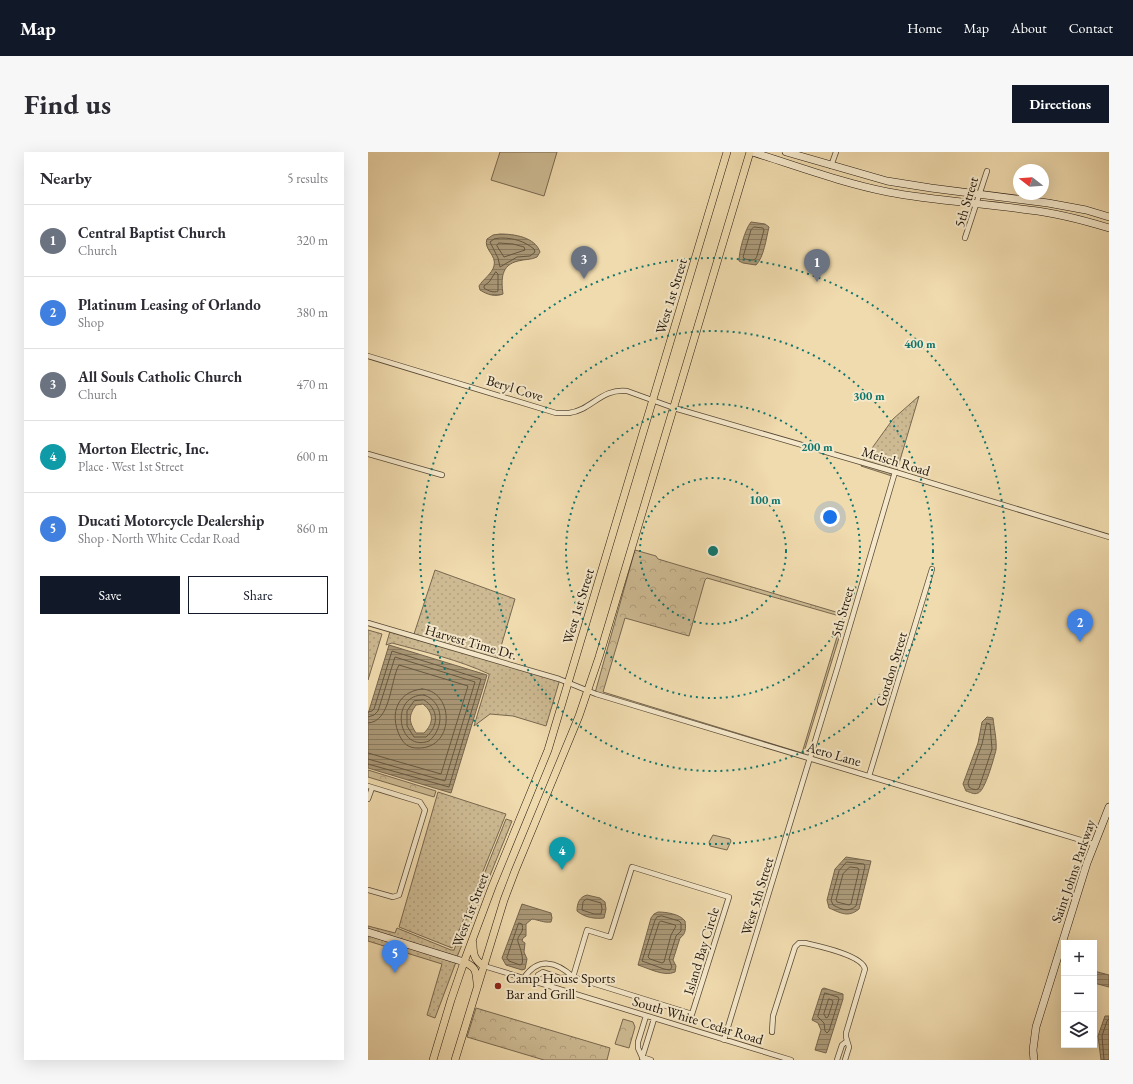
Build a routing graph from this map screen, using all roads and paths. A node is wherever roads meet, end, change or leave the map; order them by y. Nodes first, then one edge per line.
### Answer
1 (728, 152) edge
2 (751, 152) edge
3 (786, 152) edge
4 (836, 152) edge
5 (832, 166) junction
6 (987, 172) dead end
7 (980, 194) junction
8 (977, 204) junction
9 (1109, 217) edge
10 (1109, 228) edge
11 (966, 238) dead end
12 (368, 356) edge
13 (654, 400) junction
14 (674, 408) junction
15 (368, 454) edge
16 (895, 472) junction
17 (442, 475) dead end
18 (1109, 537) edge
19 (932, 569) dead end
20 (368, 623) edge
21 (569, 683) junction
22 (587, 691) junction
23 (810, 758) junction
24 (869, 776) junction
25 (370, 787) edge
26 (368, 800) edge
27 (1109, 807) edge
28 (1094, 844) junction
29 (368, 890) edge
30 (368, 932) edge
31 (473, 937) junction
32 (464, 962) junction
33 (484, 966) junction
34 (572, 977) junction
35 (524, 978) junction
36 (535, 982) junction
37 (478, 986) junction
38 (646, 1016) junction
39 (654, 1018) junction
40 (772, 1032) dead end
41 (724, 1040) junction
42 (847, 1041) junction
43 (839, 1054) junction
44 (846, 1058) edge
45 (642, 1059) edge
46 (433, 1060) edge
47 (455, 1060) edge
48 (652, 1060) edge
49 (791, 1060) edge
50 (837, 1060) edge
51 (1034, 1060) edge

1 - 13 main road, West 1st Street
2 - 8 main road
2 - 14 main road, West 1st Street
3 - 5 main road
4 - 5 street
5 - 7 main road
6 - 7 street, 5th Street
7 - 8 street, 5th Street
7 - 9 main road
8 - 10 main road
8 - 11 street, 5th Street
12 - 13 street, Beryl Cove
13 - 14 street, Meisch Road
13 - 21 main road, West 1st Street
14 - 16 street, Meisch Road
14 - 22 main road, West 1st Street
15 - 17 street
16 - 18 street, Meisch Road
16 - 23 street, 5th Street
19 - 24 street, Gordon Street
20 - 21 street, Harvest Time Dr.
21 - 22 street, Aero Lane
21 - 31 main road, West 1st Street
22 - 23 street, Aero Lane
22 - 33 main road, West 1st Street
23 - 24 street, Aero Lane
23 - 41 street, West 5th Street
24 - 28 street, Aero Lane
25 - 26 street
25 - 29 street
27 - 28 main road, Saint Johns Parkway
28 - 51 main road, Saint Johns Parkway
30 - 32 main road
31 - 32 main road, West 1st Street
31 - 33 main road
32 - 37 main road
32 - 46 main road, West 1st Street
33 - 35 street, South White Cedar Road
33 - 37 main road, West 1st Street
34 - 34 street, Island Bay Circle
34 - 35 street, Island Bay Circle
34 - 36 street, Island Bay Circle
35 - 36 street, South White Cedar Road
36 - 38 street, South White Cedar Road
37 - 47 main road, West 1st Street
38 - 39 street, South White Cedar Road
38 - 45 street
39 - 41 street, South White Cedar Road
39 - 45 street
40 - 42 street
41 - 49 street, South White Cedar Road
42 - 43 street
42 - 44 street
43 - 44 street
43 - 50 street
45 - 48 street

